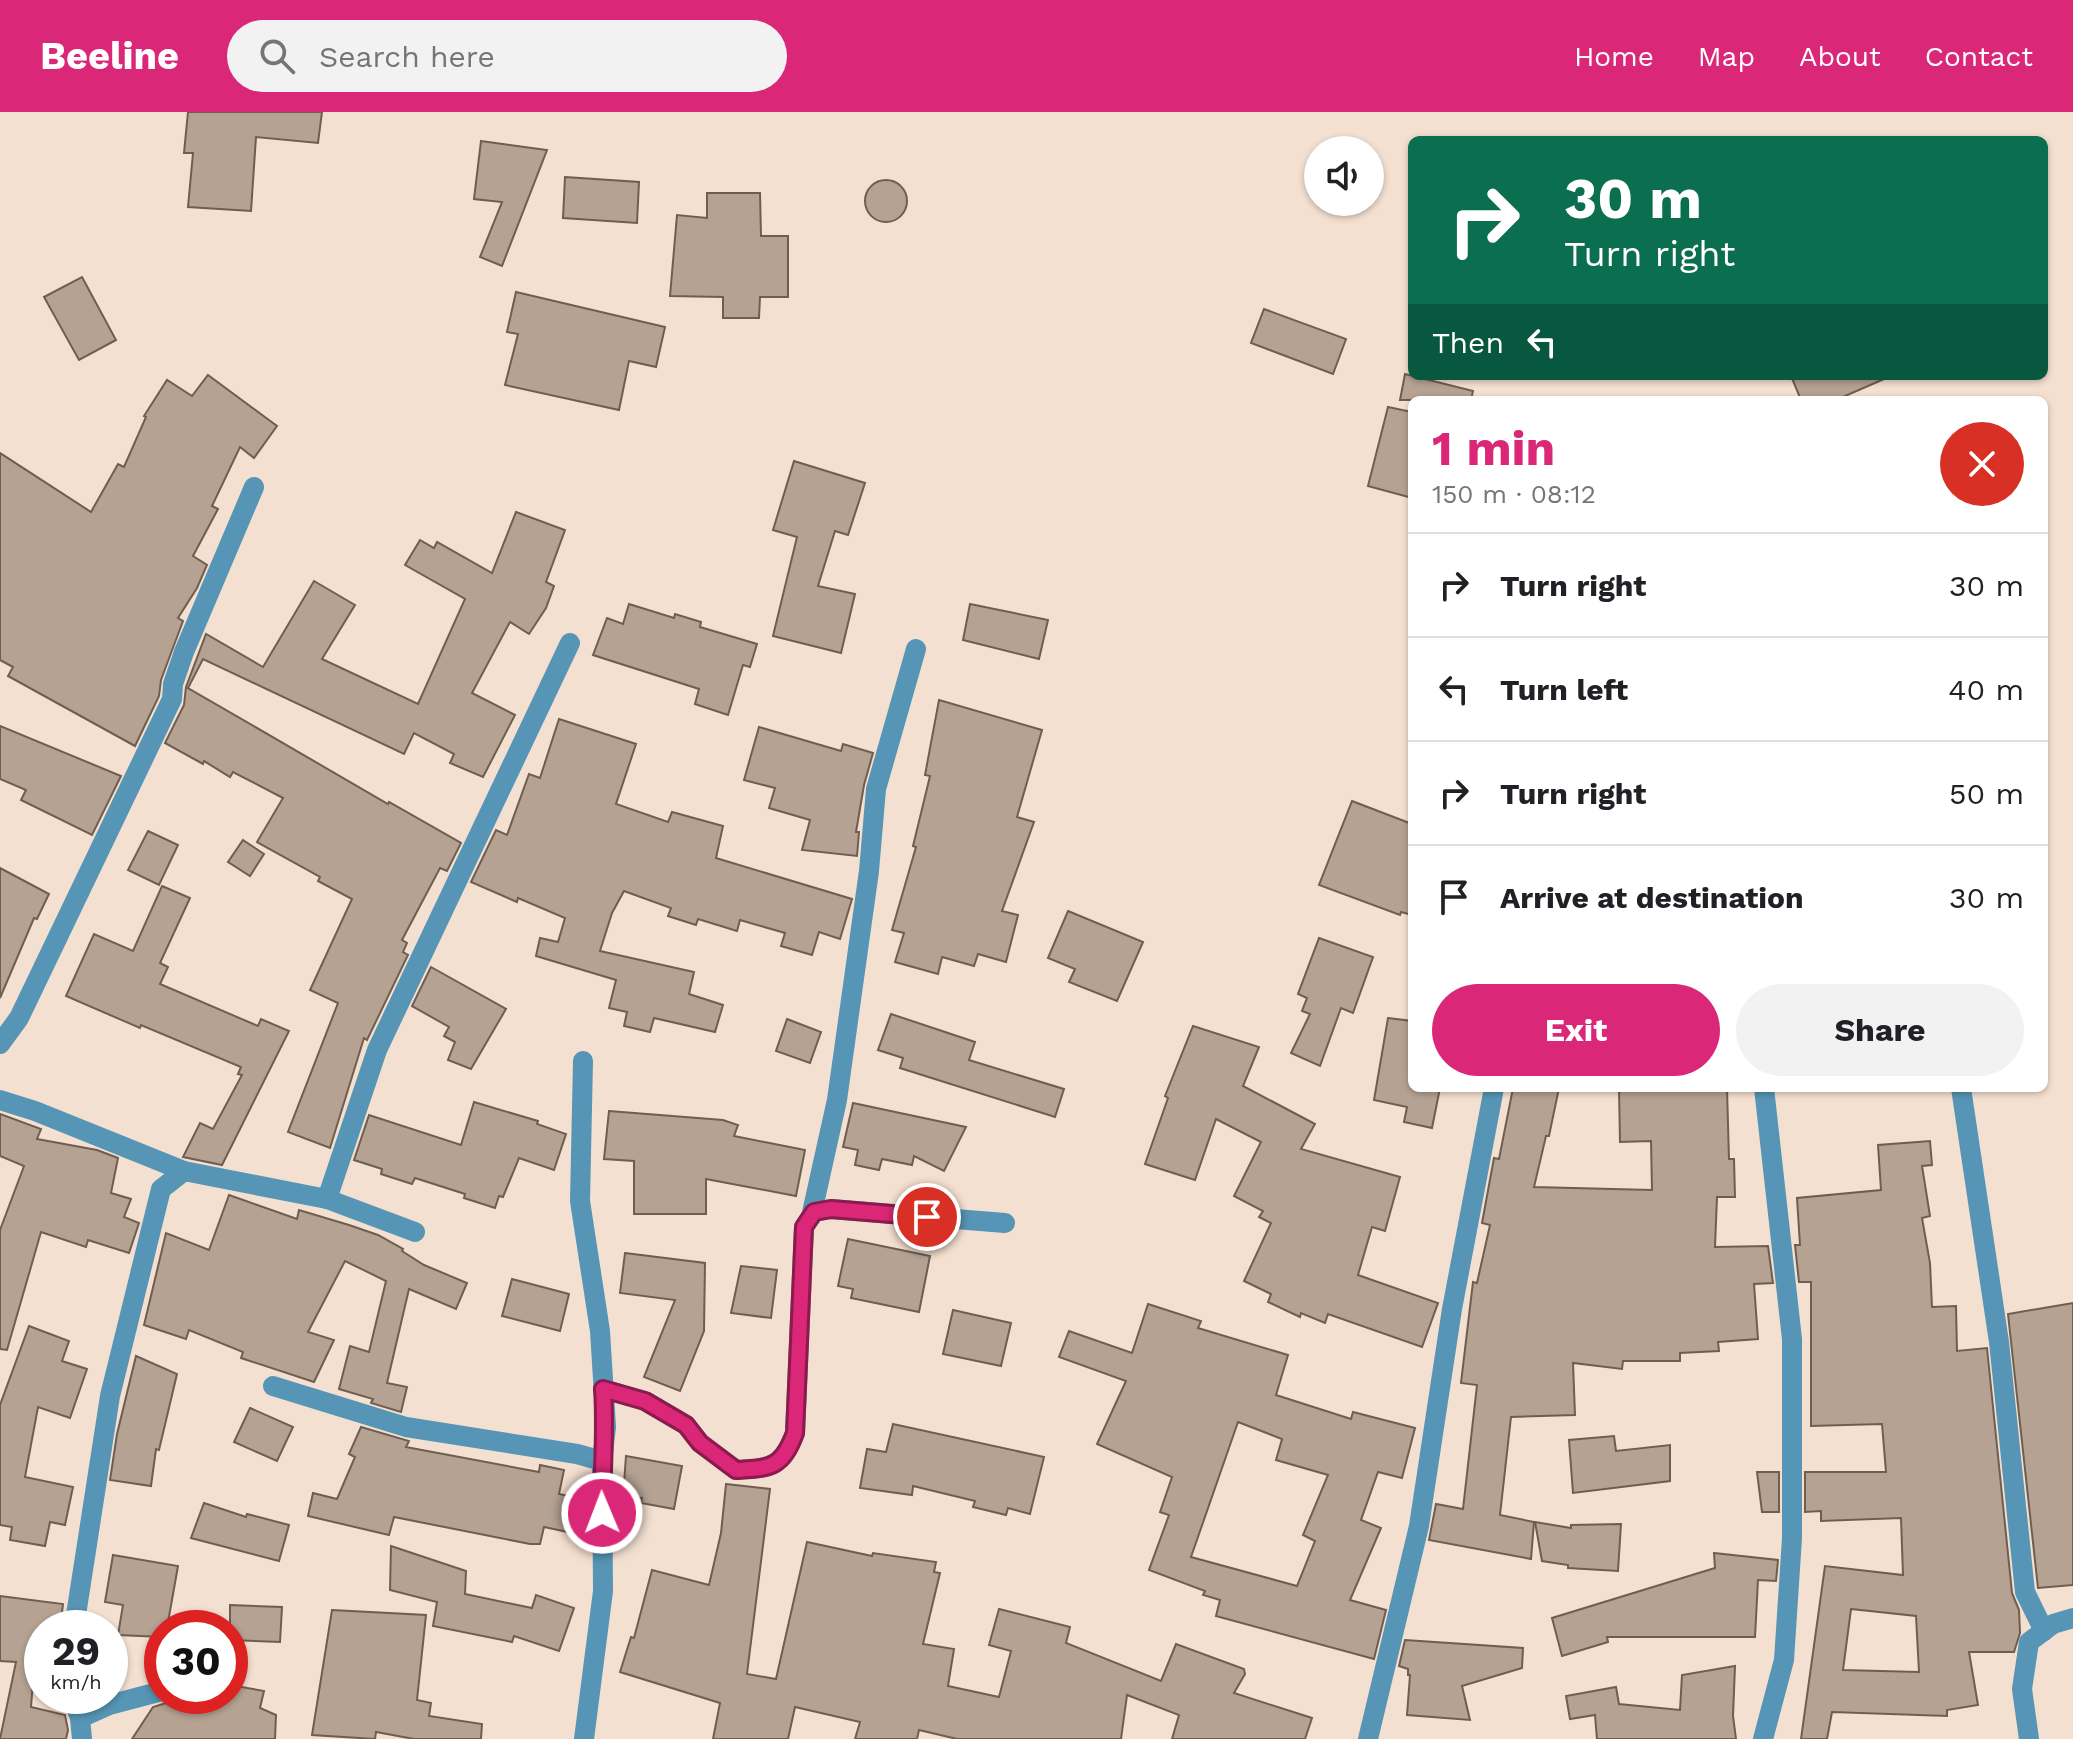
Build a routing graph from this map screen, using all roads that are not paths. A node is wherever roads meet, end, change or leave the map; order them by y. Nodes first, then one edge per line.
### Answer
1 (254, 487) dead end
2 (570, 643) dead end
3 (916, 649) dead end
4 (0, 1044) edge
5 (583, 1061) dead end
6 (1493, 1092) edge
7 (1764, 1092) edge
8 (1962, 1092) edge
9 (0, 1100) edge
10 (184, 1171) junction
11 (327, 1199) junction
12 (811, 1217) junction
13 (1005, 1223) dead end
14 (415, 1232) dead end
15 (273, 1386) dead end
16 (603, 1389) junction
17 (602, 1461) junction
18 (77, 1610) edge
19 (2073, 1618) edge
20 (2044, 1631) junction
21 (144, 1696) edge
22 (79, 1714) edge
23 (80, 1718) junction
24 (82, 1739) edge
25 (584, 1739) edge
26 (1368, 1739) edge
27 (1763, 1739) edge
28 (2029, 1739) edge

1 - 4 street
2 - 11 street
3 - 12 street
5 - 16 street
6 - 26 street
7 - 27 street
8 - 20 street
9 - 10 street
10 - 11 street
10 - 18 street
11 - 14 street
12 - 13 street
12 - 16 street
15 - 17 street
16 - 17 street
17 - 25 street
19 - 20 street
20 - 28 street
21 - 23 street
22 - 23 street
23 - 24 street

